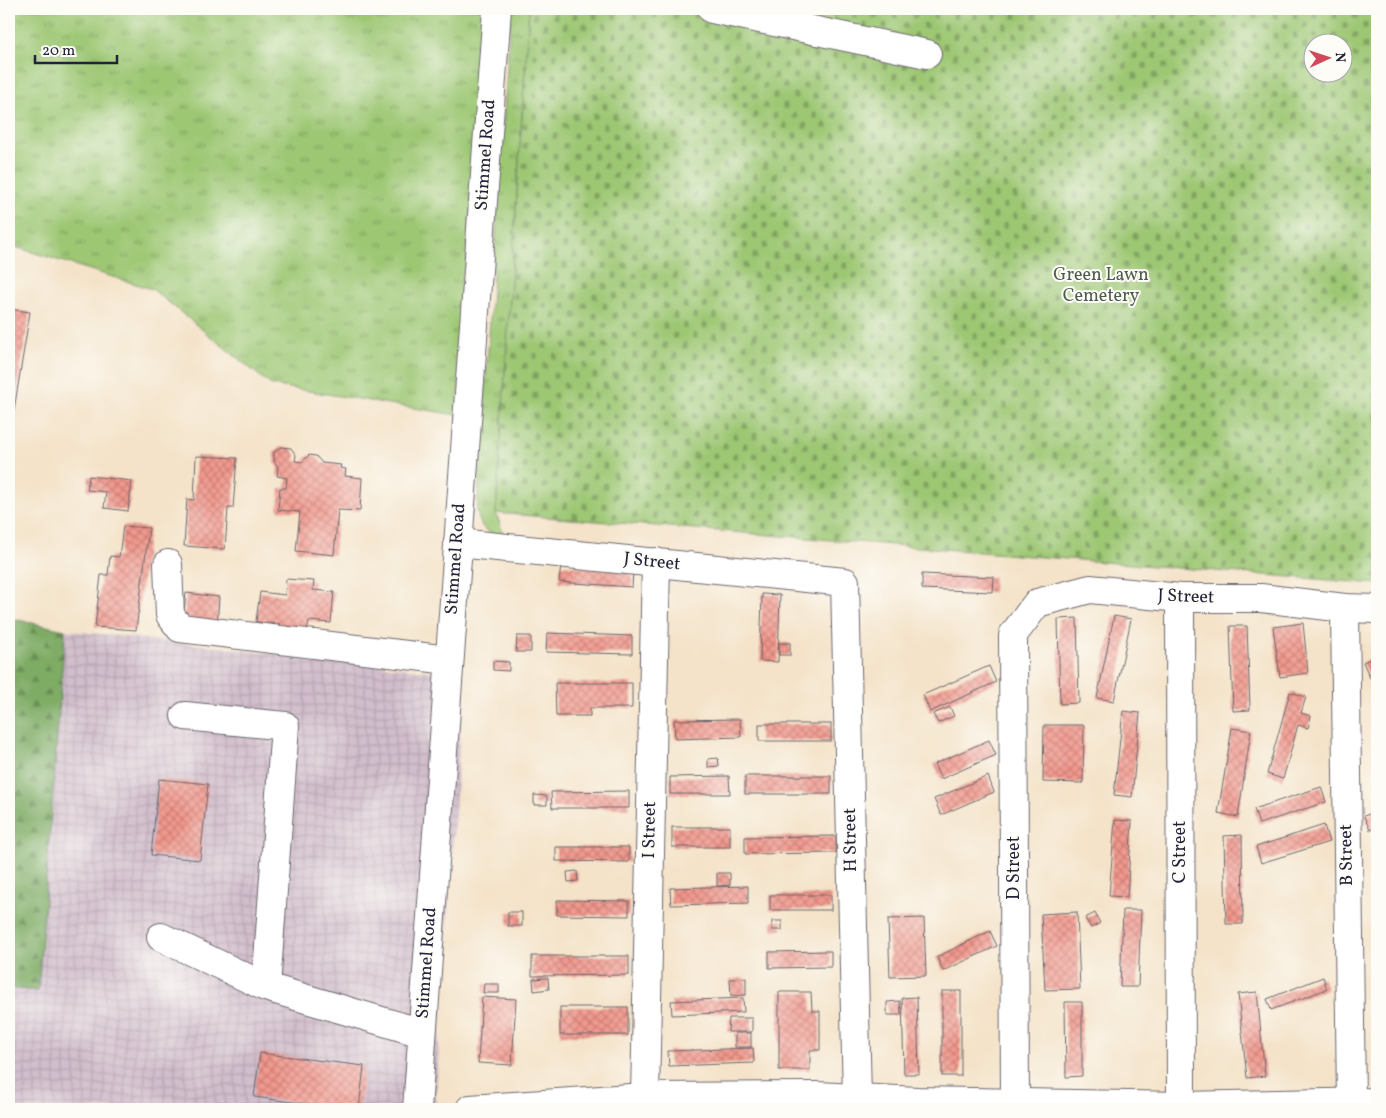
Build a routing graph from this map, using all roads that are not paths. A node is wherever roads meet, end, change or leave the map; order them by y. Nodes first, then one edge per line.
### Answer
1 (496, 9) edge
2 (712, 9) edge
3 (927, 54) dead end
4 (458, 543) junction
5 (656, 562) junction
6 (168, 564) dead end
7 (846, 582) joint
8 (1180, 598) junction
9 (1345, 608) junction
10 (1377, 609) edge
11 (1013, 635) joint
12 (449, 660) junction
13 (185, 716) dead end
14 (161, 936) dead end
15 (266, 987) junction
16 (422, 1033) junction
17 (645, 1097) junction
18 (857, 1098) junction
19 (1015, 1102) junction
20 (1377, 1102) edge
21 (1350, 1103) junction
22 (1181, 1106) junction
23 (1294, 1106) edge
24 (417, 1109) edge
25 (470, 1109) edge

1 - 4 street, Stimmel Road
2 - 3 street
4 - 5 street, J Street
4 - 12 street, Stimmel Road
5 - 7 street, J Street
5 - 17 street, I Street
6 - 12 street
7 - 18 street, H Street
8 - 9 street, J Street
8 - 11 street, J Street
8 - 22 street, C Street
9 - 10 street, J Street
9 - 21 street, B Street
11 - 19 street, D Street
12 - 16 street, Stimmel Road
13 - 15 street
14 - 15 street
15 - 16 street
16 - 24 street, Stimmel Road
17 - 18 street
17 - 25 street
18 - 19 street
19 - 22 street
20 - 21 street
21 - 23 street
22 - 23 street

